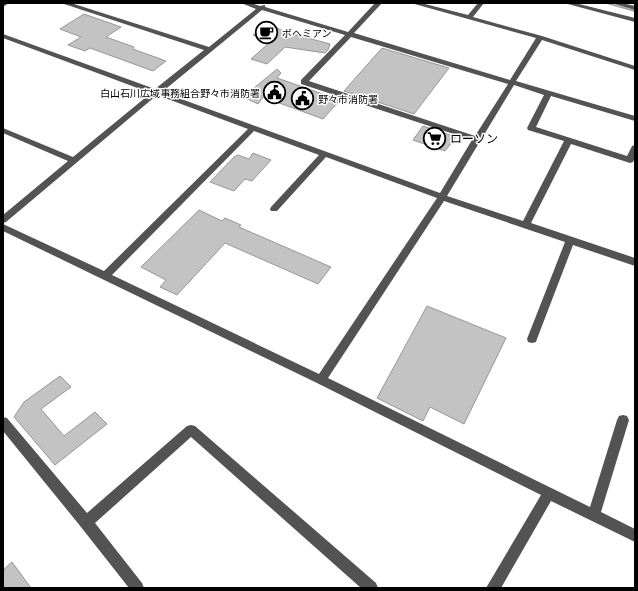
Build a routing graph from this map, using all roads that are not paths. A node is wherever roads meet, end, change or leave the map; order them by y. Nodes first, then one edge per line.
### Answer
1 (6, 3) edge
2 (64, 3) edge
3 (244, 3) edge
4 (379, 3) edge
5 (414, 3) edge
6 (481, 3) edge
7 (567, 3) edge
8 (614, 3) edge
9 (3, 5) edge
10 (263, 6) edge
11 (635, 8) edge
12 (470, 18) junction
13 (635, 20) edge
14 (350, 34) junction
15 (3, 36) edge
16 (540, 37) junction
17 (209, 49) junction
18 (635, 68) edge
19 (512, 82) junction
20 (156, 92) junction
21 (549, 93) junction
22 (635, 119) edge
23 (253, 128) junction
24 (3, 130) edge
25 (477, 139) junction
26 (569, 140) junction
27 (635, 148) edge
28 (324, 154) junction
29 (74, 161) junction
30 (442, 197) junction
31 (274, 209) dead end
32 (3, 220) edge
33 (526, 226) junction
34 (3, 227) edge
35 (570, 241) junction
36 (635, 262) edge
37 (105, 276) junction
38 (532, 339) dead end
39 (321, 380) junction
40 (623, 420) dead end
41 (3, 422) edge
42 (549, 493) junction
43 (594, 515) junction
44 (86, 522) junction
45 (635, 536) edge
46 (137, 588) edge
47 (371, 588) edge
48 (493, 588) edge

1 - 9 street
2 - 17 street
3 - 10 street
4 - 14 street
5 - 12 street
6 - 12 street
7 - 13 street
8 - 11 street
10 - 14 street
10 - 17 street
12 - 16 street
14 - 19 street
14 - 25 street
15 - 20 street
16 - 18 street
16 - 19 street
17 - 20 street
19 - 21 street
19 - 25 street
20 - 23 street
20 - 29 street
21 - 22 street
21 - 26 street
23 - 28 street
23 - 37 street
24 - 29 street
25 - 30 street
26 - 27 street
26 - 33 street
28 - 30 street
28 - 31 street
29 - 32 street
30 - 33 street
30 - 39 street
33 - 35 street
34 - 37 street
35 - 36 street
35 - 38 street
37 - 39 street
39 - 42 street
40 - 43 street
41 - 44 street
42 - 43 street
42 - 48 street
43 - 45 street
44 - 46 street
44 - 47 street

